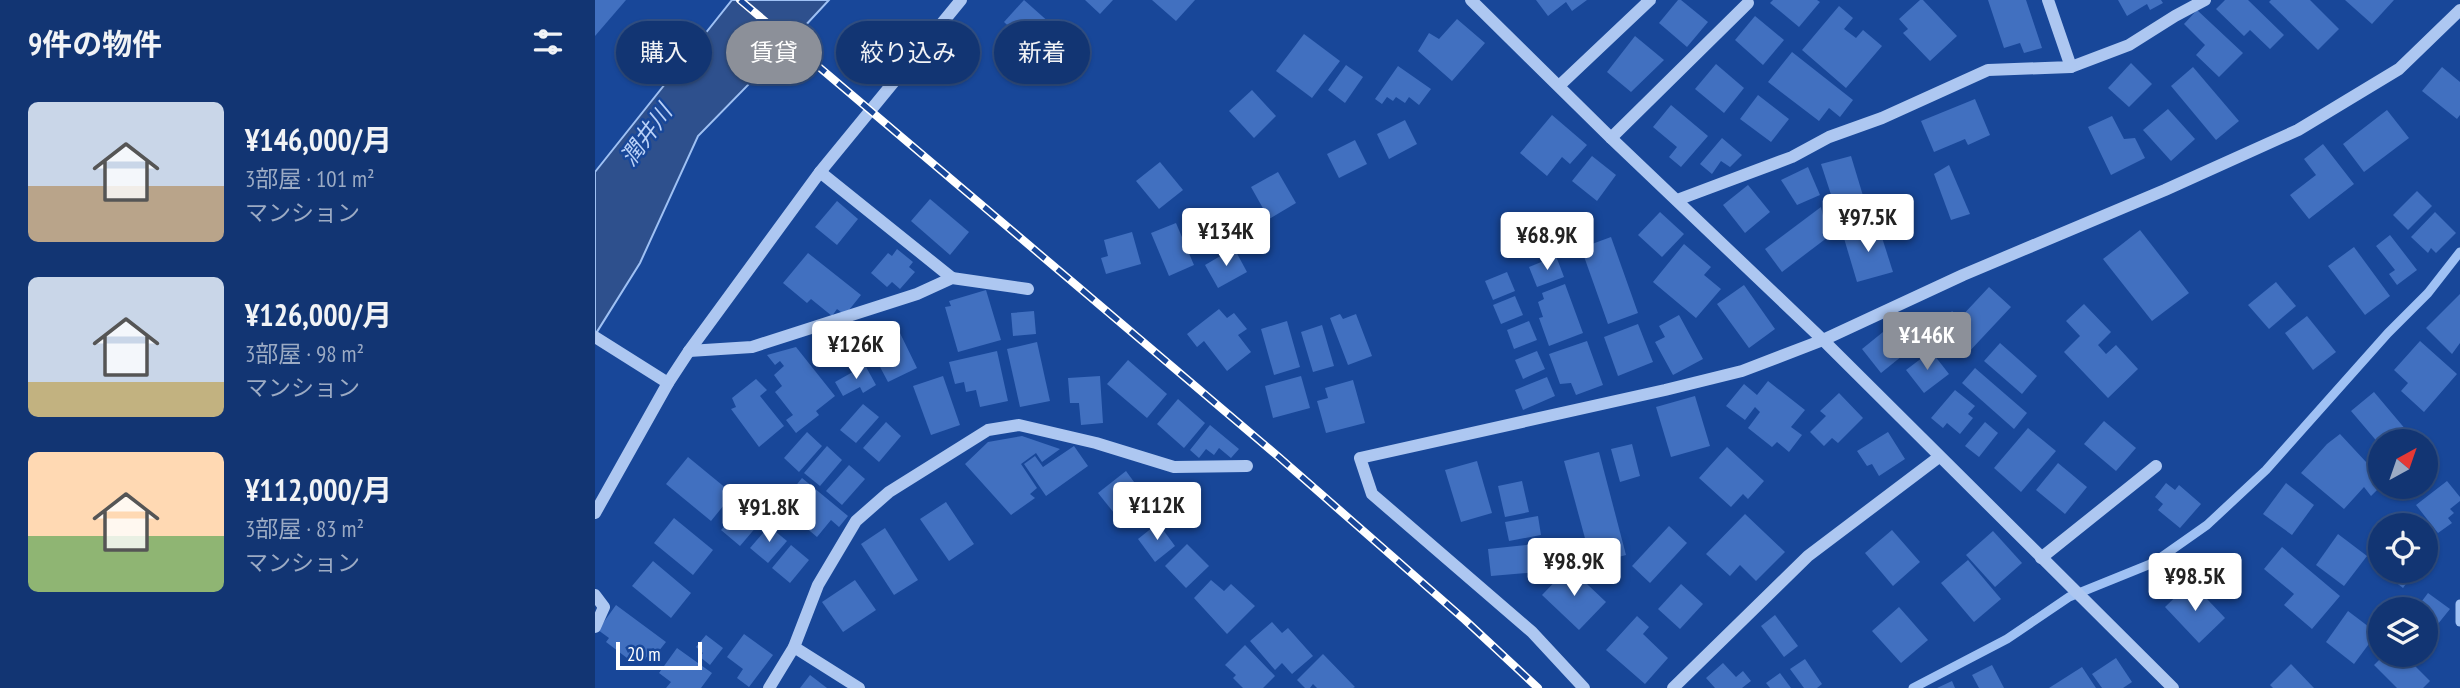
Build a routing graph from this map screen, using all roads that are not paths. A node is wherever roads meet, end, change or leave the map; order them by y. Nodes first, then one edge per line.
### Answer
1 (961, 0) edge
2 (1471, 0) edge
3 (1650, 0) edge
4 (2048, 0) edge
5 (2205, 0) edge
6 (1748, 3) dead end
7 (2460, 10) edge
8 (2071, 68) junction
9 (1560, 85) junction
10 (1611, 138) junction
11 (820, 172) junction
12 (1677, 200) junction
13 (952, 278) junction
14 (1028, 289) dead end
15 (595, 337) edge
16 (1823, 340) junction
17 (689, 351) junction
18 (668, 383) junction
19 (1939, 457) junction
20 (1247, 466) dead end
21 (2156, 466) dead end
22 (595, 513) edge
23 (2041, 558) junction
24 (595, 595) edge
25 (595, 627) edge
26 (794, 647) junction
27 (769, 688) edge
28 (859, 688) edge
29 (1584, 688) edge
30 (1673, 688) edge
31 (2173, 688) edge

1 - 11 street
2 - 9 street
3 - 9 street
4 - 8 street
5 - 8 street
6 - 10 street
7 - 16 street
8 - 12 street
9 - 10 street
10 - 12 street
11 - 13 street
11 - 17 street
12 - 16 street
13 - 14 street
13 - 17 street
15 - 18 street
16 - 19 street
16 - 29 street
17 - 18 street
18 - 22 street
19 - 23 street
19 - 30 street
20 - 26 street
21 - 23 street
23 - 31 street
24 - 25 street
26 - 27 street
26 - 28 street

